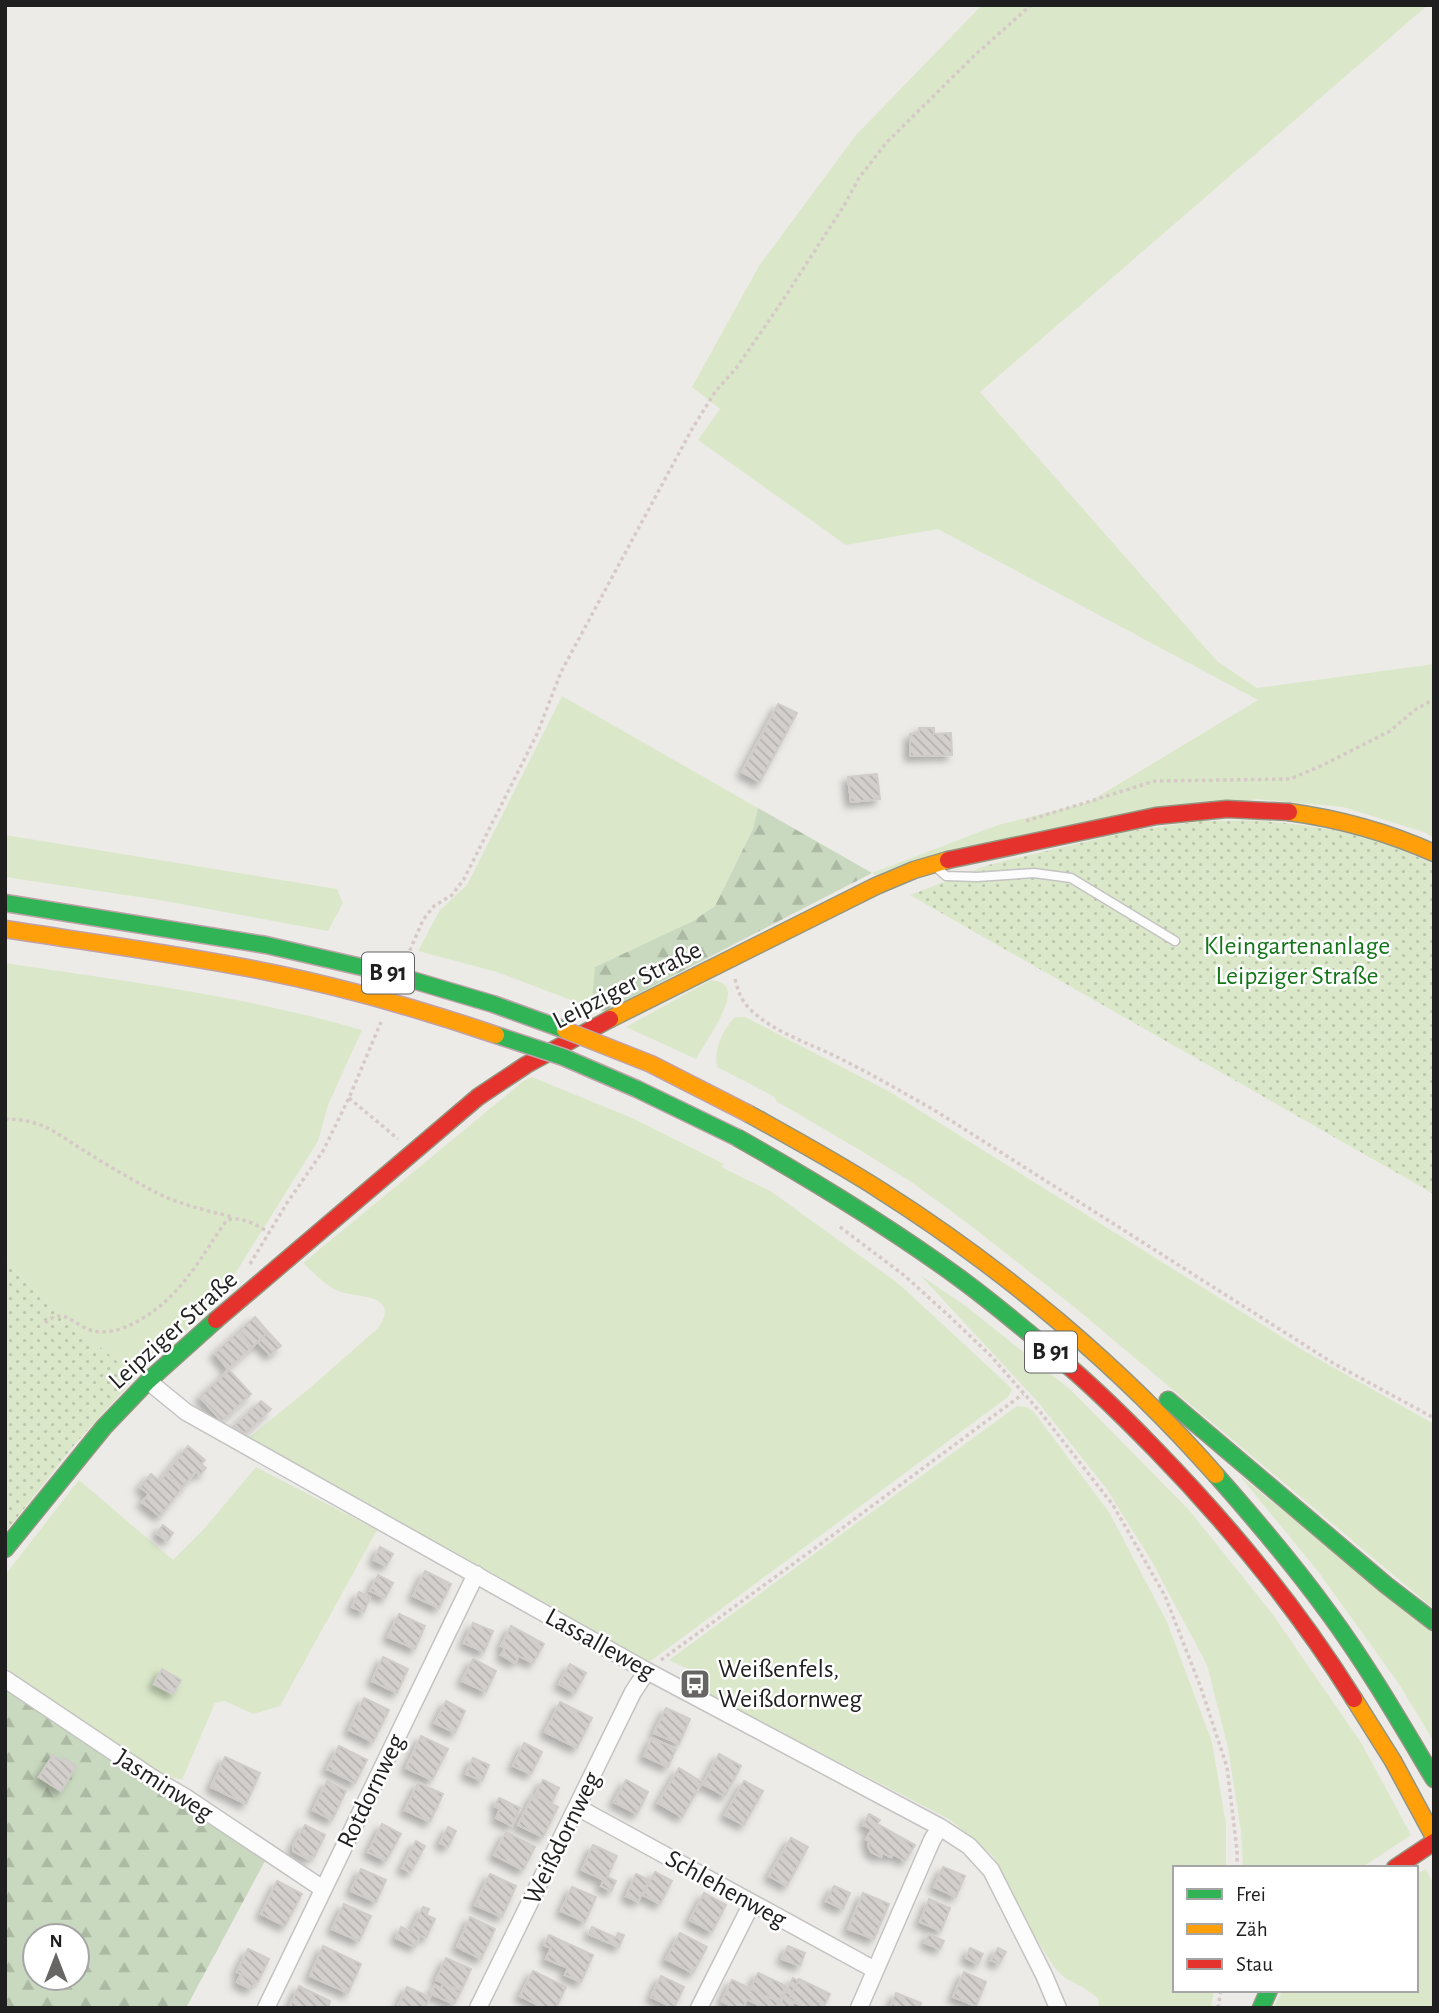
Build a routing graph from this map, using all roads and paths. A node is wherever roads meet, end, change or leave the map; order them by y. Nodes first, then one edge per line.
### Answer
1 (1031, 5) edge
2 (1434, 699) edge
3 (1022, 822) dead end
4 (1434, 853) edge
5 (934, 865) junction
6 (5, 903) edge
7 (5, 929) edge
8 (415, 936) dead end
9 (1175, 941) dead end
10 (727, 961) junction
11 (374, 1040) dead end
12 (349, 1098) junction
13 (5, 1119) edge
14 (412, 1151) junction
15 (279, 1217) dead end
16 (239, 1219) junction
17 (834, 1223) dead end
18 (269, 1232) dead end
19 (1059, 1322) junction
20 (45, 1323) dead end
21 (148, 1381) junction
22 (1023, 1394) junction
23 (1434, 1418) edge
24 (5, 1549) edge
25 (476, 1574) junction
26 (1434, 1622) edge
27 (647, 1671) junction
28 (5, 1679) edge
29 (1434, 1779) edge
30 (578, 1807) junction
31 (940, 1828) junction
32 (1434, 1837) edge
33 (1434, 1842) edge
34 (1237, 1866) edge
35 (1398, 1866) edge
36 (323, 1889) junction
37 (752, 1903) junction
38 (875, 1970) junction
39 (1268, 1992) edge
40 (266, 2008) edge
41 (478, 2008) edge
42 (699, 2008) edge
43 (859, 2008) edge
44 (1058, 2008) edge
45 (1261, 2008) edge

1 - 8 path
2 - 3 path
4 - 5 main road, Leipziger Straße
5 - 9 lane
5 - 10 main road, Leipziger Straße
6 - 19 main road, B 91, bridge
7 - 32 main road, B 91, bridge
10 - 14 main road, Leipziger Straße
10 - 23 path
11 - 12 path
12 - 14 path
12 - 15 path
13 - 16 path
14 - 21 main road, Leipziger Straße
16 - 18 path
16 - 20 path
17 - 22 path
19 - 26 main road
19 - 29 main road, B 91
21 - 24 main road, Leipziger Straße
21 - 25 street, Lassalleweg
22 - 27 path
22 - 34 path
25 - 27 street, Lassalleweg
25 - 36 street, Rotdornweg
27 - 30 street, Weißdornweg
27 - 31 street, Lassalleweg
28 - 36 street, Jasminweg
30 - 37 street, Schlehenweg
30 - 41 street, Weißdornweg
31 - 38 street
31 - 44 street, Lassalleweg
33 - 35 main road
36 - 40 street, Rotdornweg
37 - 38 street, Schlehenweg
37 - 42 street
38 - 43 street
39 - 45 main road

